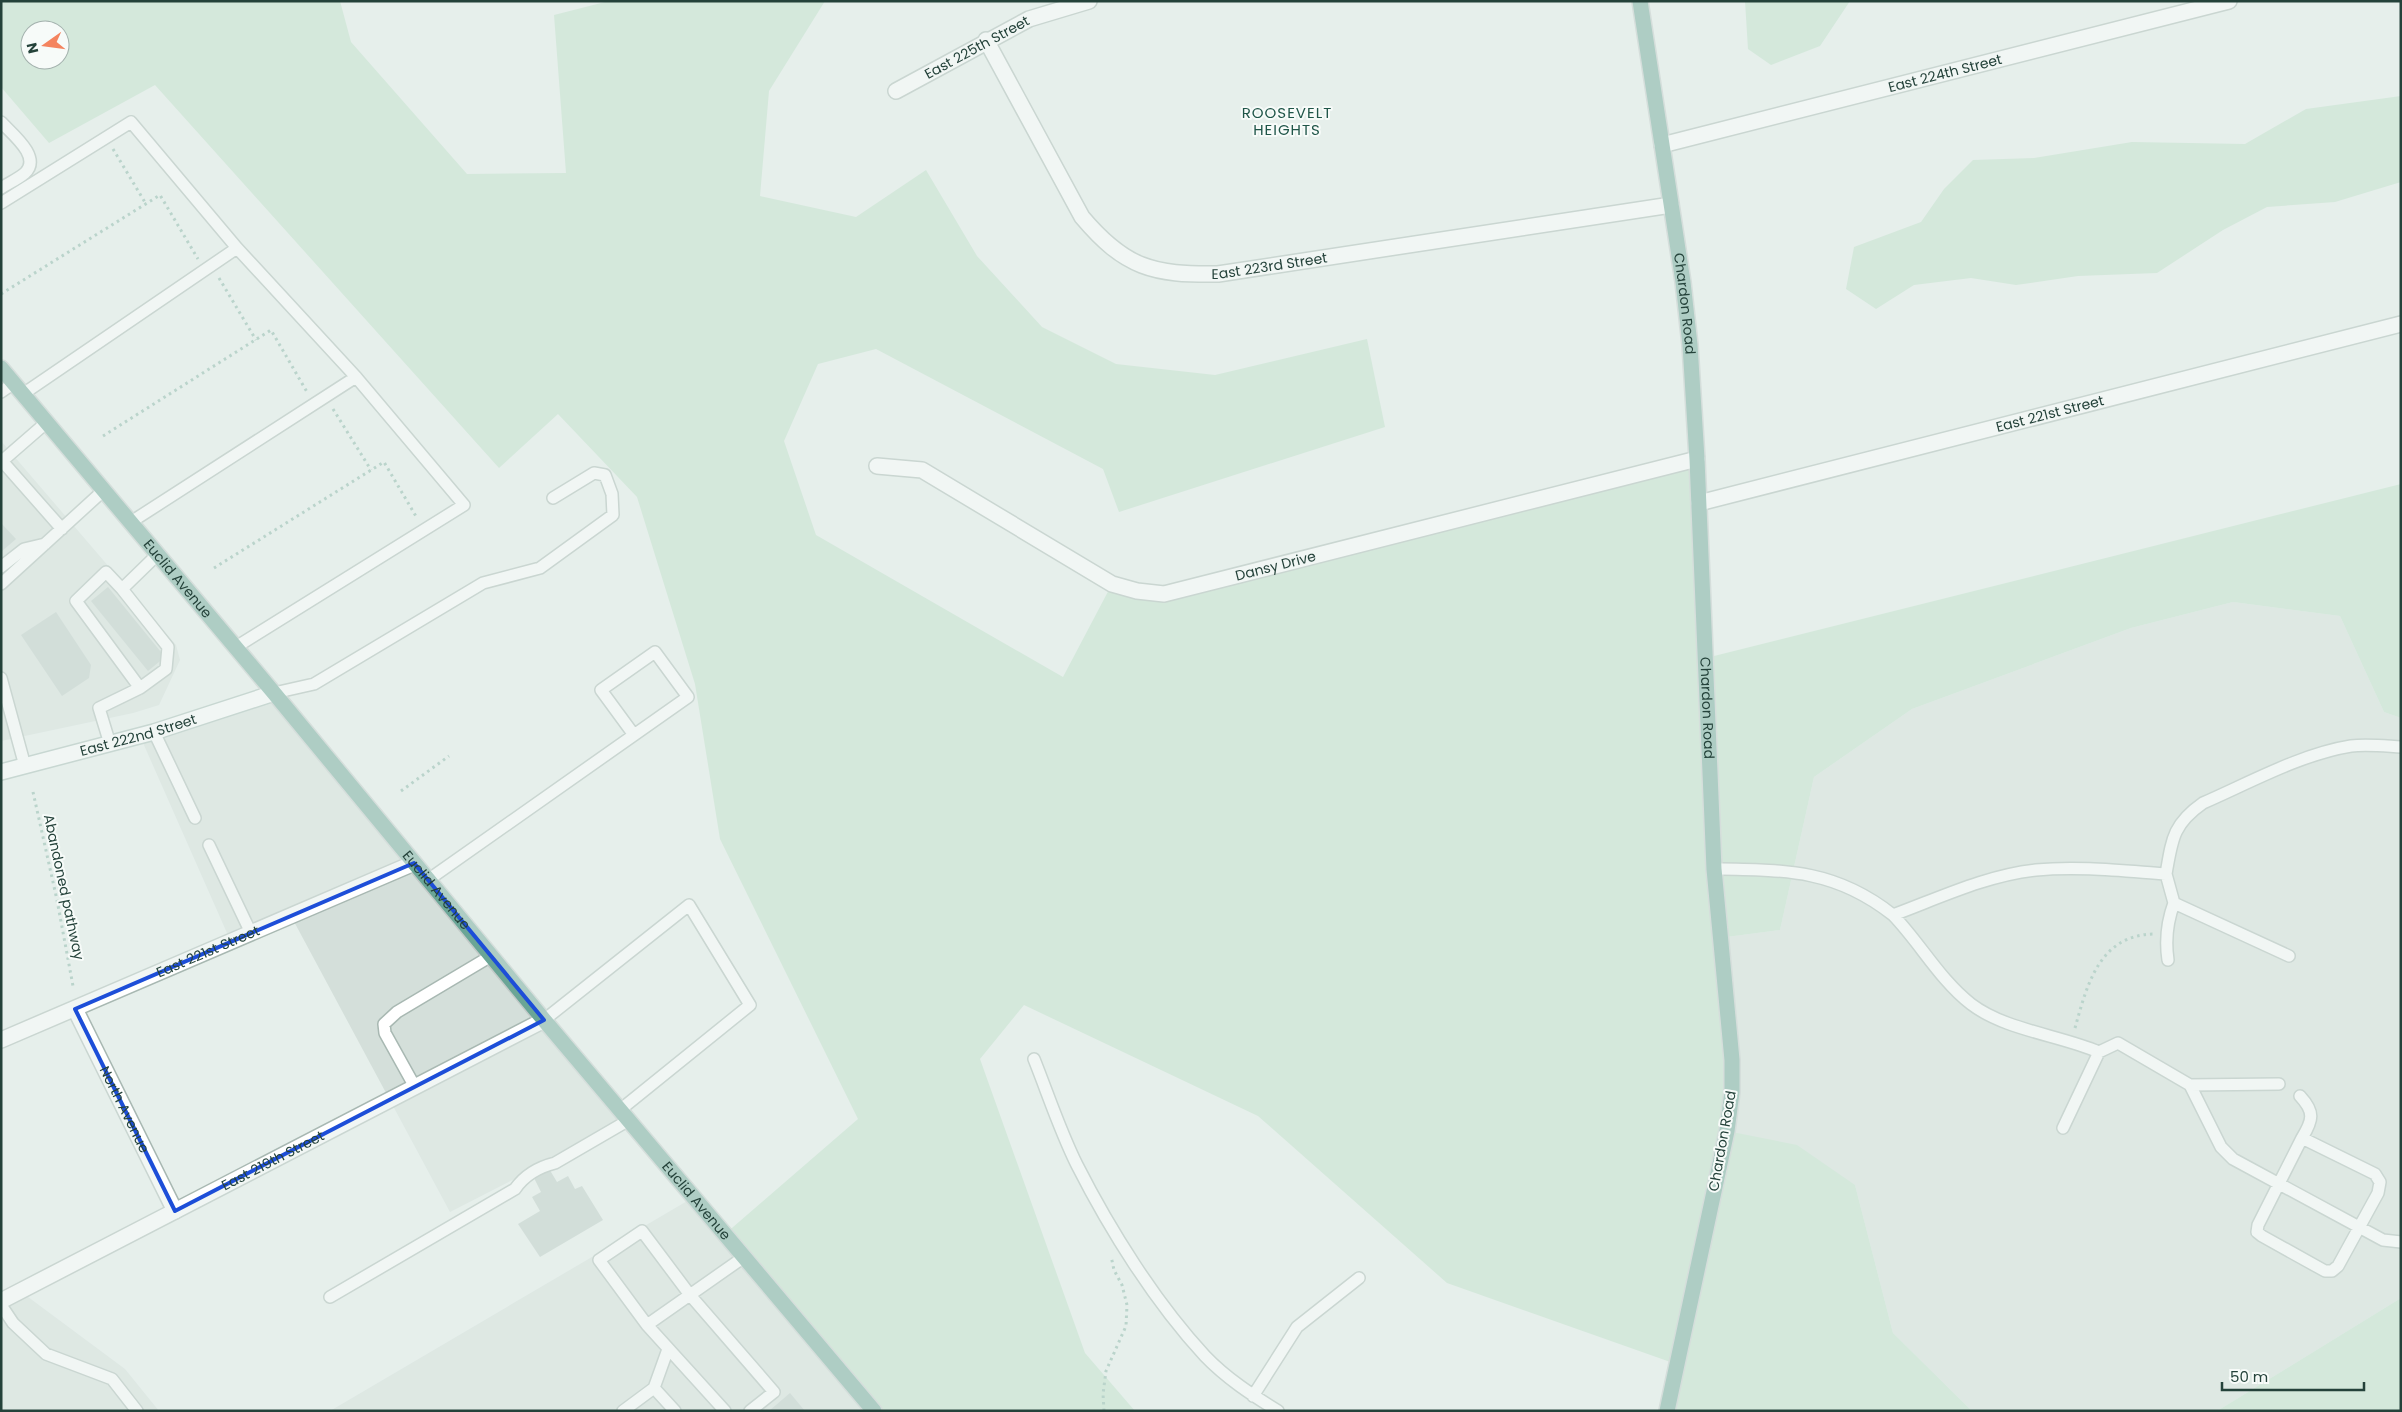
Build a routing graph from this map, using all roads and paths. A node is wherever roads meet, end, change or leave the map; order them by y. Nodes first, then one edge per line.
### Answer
1 (1089, 1) edge
2 (1640, 1) edge
3 (2229, 1) edge
4 (986, 40) junction
5 (896, 91) dead end
6 (1, 122) edge
7 (107, 137) junction
8 (1662, 145) junction
9 (1, 188) edge
10 (1, 203) edge
11 (146, 204) junction
12 (1672, 205) junction
13 (237, 248) junction
14 (208, 268) junction
15 (1, 294) edge
16 (2401, 324) edge
17 (256, 340) junction
18 (1, 368) edge
19 (356, 377) junction
20 (18, 388) junction
21 (1, 392) edge
22 (325, 397) junction
23 (314, 404) junction
24 (47, 422) junction
25 (104, 436) dead end
26 (1697, 459) junction
27 (2, 461) edge
28 (877, 466) dead end
29 (371, 470) junction
30 (104, 490) junction
31 (553, 498) dead end
32 (1699, 504) junction
33 (131, 522) junction
34 (425, 529) junction
35 (62, 530) junction
36 (46, 544) junction
37 (158, 554) junction
38 (1, 567) edge
39 (214, 568) dead end
40 (1, 584) edge
41 (122, 589) junction
42 (236, 647) junction
43 (1, 678) edge
44 (140, 688) junction
45 (274, 693) junction
46 (154, 732) junction
47 (634, 735) junction
48 (110, 744) junction
49 (2401, 747) edge
50 (449, 756) dead end
51 (25, 766) junction
52 (1, 772) edge
53 (401, 791) dead end
54 (32, 792) dead end
55 (195, 818) dead end
56 (210, 845) dead end
57 (414, 863) junction
58 (1714, 869) junction
59 (2166, 874) junction
60 (428, 880) junction
61 (2174, 903) junction
62 (1894, 915) junction
63 (251, 933) junction
64 (2166, 934) junction
65 (491, 956) junction
66 (2289, 956) dead end
67 (2168, 960) dead end
68 (72, 986) dead end
69 (75, 1009) junction
70 (544, 1020) junction
71 (2075, 1028) dead end
72 (1, 1040) edge
73 (2099, 1052) junction
74 (1034, 1060) dead end
75 (2279, 1084) dead end
76 (2190, 1085) junction
77 (415, 1087) junction
78 (2300, 1096) dead end
79 (624, 1115) junction
80 (2063, 1128) dead end
81 (2302, 1138) junction
82 (2277, 1185) junction
83 (175, 1211) junction
84 (2360, 1227) junction
85 (2401, 1242) edge
86 (1111, 1251) dead end
87 (744, 1257) junction
88 (1359, 1278) dead end
89 (690, 1295) junction
90 (330, 1297) dead end
91 (1, 1303) edge
92 (647, 1325) junction
93 (668, 1348) junction
94 (654, 1388) junction
95 (1253, 1396) junction
96 (868, 1408) edge
97 (137, 1411) edge
98 (623, 1411) edge
99 (675, 1411) edge
100 (725, 1411) edge
101 (750, 1411) edge
102 (1104, 1411) edge
103 (1278, 1411) edge
104 (1667, 1411) edge

1 - 4 street, East 225th Street
2 - 8 main road, Chardon Road
3 - 8 street, East 224th Street
4 - 5 street, East 225th Street
4 - 12 street, East 223rd Street
6 - 9 lane
7 - 10 lane
7 - 11 path
7 - 13 lane
8 - 12 main road, Chardon Road
11 - 14 path
11 - 15 path
12 - 26 main road, Chardon Road
13 - 14 lane
13 - 19 lane
14 - 17 path
14 - 20 lane
16 - 32 street, East 221st Street
17 - 23 path
17 - 25 path
18 - 20 main road, Euclid Avenue
19 - 22 lane
19 - 34 lane
20 - 21 lane
20 - 24 main road, Euclid Avenue
22 - 23 lane
22 - 29 path
23 - 33 lane
24 - 27 lane
24 - 30 main road, Euclid Avenue
26 - 28 street, Dansy Drive
26 - 32 main road, Chardon Road
27 - 35 lane
29 - 34 path
29 - 39 path
30 - 33 main road, Euclid Avenue
30 - 35 lane
31 - 45 lane
32 - 58 main road, Chardon Road
33 - 37 main road, Euclid Avenue
34 - 42 lane
35 - 36 lane
36 - 38 lane
36 - 40 lane
37 - 41 lane
37 - 42 main road, Euclid Avenue
41 - 44 lane
41 - 44 lane
42 - 45 main road, Euclid Avenue
43 - 51 lane
44 - 48 lane
45 - 46 street, East 222nd Street
45 - 57 main road, Euclid Avenue
46 - 48 street, East 222nd Street
46 - 55 lane
47 - 47 lane
47 - 60 lane
48 - 51 street, East 222nd Street
49 - 59 lane
50 - 53 path
51 - 52 street, East 222nd Street
54 - 68 path, Abandoned pathway
56 - 63 lane
57 - 60 main road, Euclid Avenue
57 - 63 street, East 221st Street
58 - 62 lane
58 - 104 main road, Chardon Road
59 - 61 lane
59 - 62 lane
60 - 65 main road, Euclid Avenue
61 - 64 lane
61 - 66 lane
62 - 73 lane
63 - 69 street, East 221st Street
64 - 67 lane
64 - 71 path
65 - 70 main road, Euclid Avenue
65 - 77 lane
69 - 72 street, East 221st Street
69 - 83 street, North Avenue
70 - 77 street, East 219th Street
70 - 79 main road, Euclid Avenue
70 - 79 lane
73 - 76 lane
73 - 80 lane
74 - 95 lane
75 - 76 lane
76 - 82 lane
77 - 83 street, East 219th Street
78 - 81 lane
79 - 87 main road, Euclid Avenue
79 - 90 lane
81 - 82 lane
81 - 84 lane
82 - 84 lane
82 - 84 lane
83 - 91 street, East 219th Street
84 - 85 lane
86 - 102 path
87 - 89 lane
87 - 96 main road, Euclid Avenue
88 - 95 lane
89 - 92 lane
89 - 92 lane
89 - 101 lane
91 - 97 lane
92 - 93 lane
93 - 94 lane
93 - 100 lane
94 - 98 lane
94 - 99 lane
95 - 103 lane

